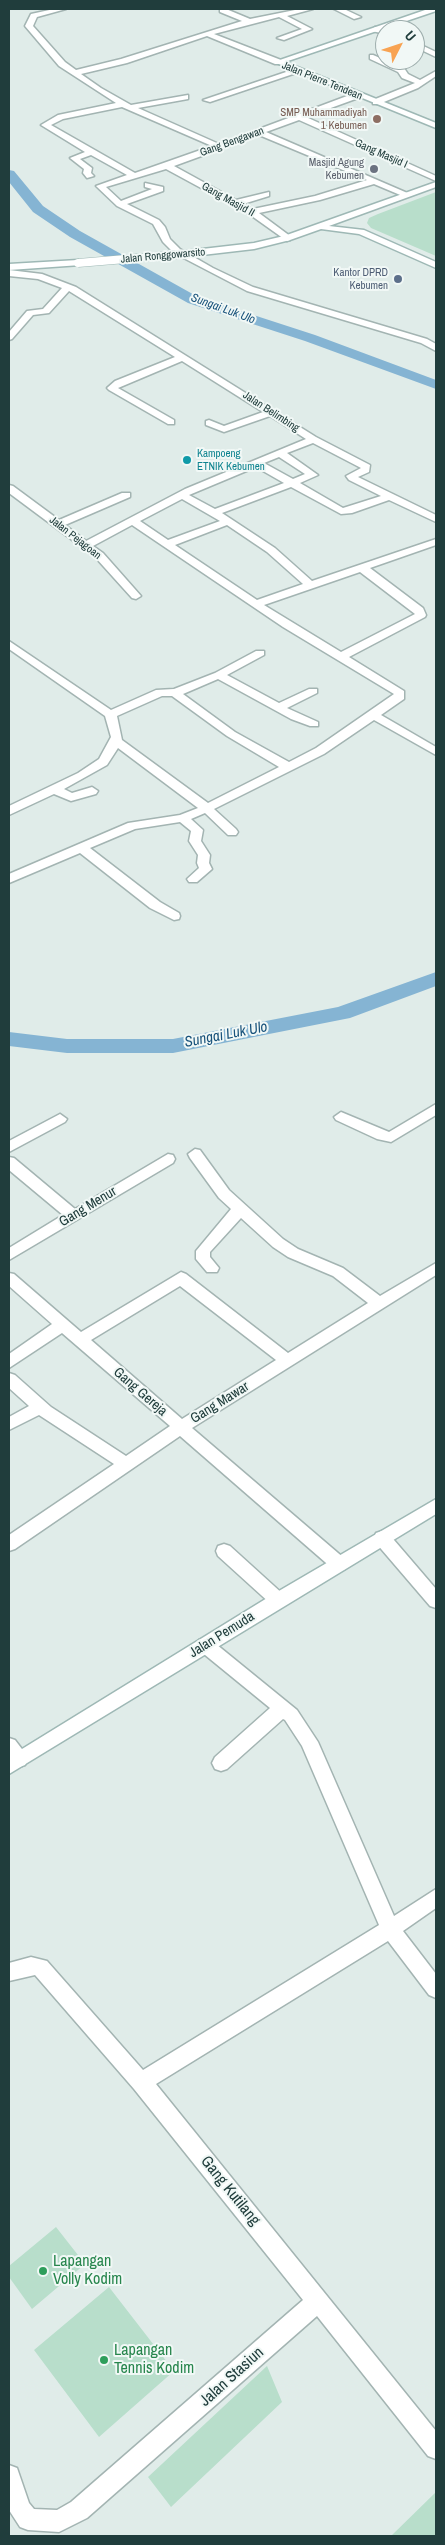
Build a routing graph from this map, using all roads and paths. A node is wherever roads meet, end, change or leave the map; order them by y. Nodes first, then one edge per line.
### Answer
1 (56, 9) edge
2 (275, 9) edge
3 (310, 9) edge
4 (338, 9) edge
5 (434, 9) edge
6 (223, 10) dead end
7 (286, 15) junction
8 (356, 16) dead end
9 (402, 20) edge
10 (249, 21) junction
11 (375, 29) edge
12 (207, 34) junction
13 (281, 38) dead end
14 (373, 57) dead end
15 (278, 62) junction
16 (298, 71) junction
17 (75, 73) junction
18 (434, 76) edge
19 (421, 83) junction
20 (358, 95) junction
21 (185, 97) dead end
22 (207, 100) dead end
23 (376, 102) junction
24 (127, 105) junction
25 (299, 117) junction
26 (436, 126) edge
27 (260, 132) junction
28 (220, 147) junction
29 (89, 153) junction
30 (167, 166) junction
31 (90, 176) dead end
32 (134, 176) junction
33 (436, 179) edge
34 (374, 181) junction
35 (436, 184) edge
36 (148, 185) dead end
37 (266, 194) dead end
38 (408, 196) junction
39 (236, 203) junction
40 (122, 206) junction
41 (252, 212) junction
42 (360, 213) junction
43 (315, 228) junction
44 (361, 232) junction
45 (287, 238) junction
46 (436, 265) edge
47 (9, 267) edge
48 (9, 273) edge
49 (68, 287) junction
50 (9, 337) edge
51 (436, 348) edge
52 (184, 357) junction
53 (272, 412) junction
54 (171, 422) dead end
55 (209, 423) dead end
56 (313, 439) junction
57 (280, 453) junction
58 (255, 462) junction
59 (293, 484) junction
60 (9, 488) edge
61 (126, 495) dead end
62 (182, 495) junction
63 (391, 496) junction
64 (214, 513) junction
65 (436, 519) edge
66 (228, 521) junction
67 (134, 522) junction
68 (58, 524) junction
69 (436, 542) edge
70 (167, 544) junction
71 (86, 545) junction
72 (361, 567) junction
73 (309, 584) junction
74 (136, 596) dead end
75 (256, 604) junction
76 (9, 644) edge
77 (260, 653) dead end
78 (341, 657) junction
79 (220, 675) junction
80 (313, 691) dead end
81 (175, 693) junction
82 (278, 708) junction
83 (110, 713) junction
84 (375, 716) junction
85 (314, 724) dead end
86 (116, 741) junction
87 (436, 752) edge
88 (288, 767) junction
89 (56, 790) junction
90 (92, 791) dead end
91 (206, 808) junction
92 (9, 811) edge
93 (183, 818) junction
94 (232, 832) dead end
95 (82, 849) junction
96 (9, 879) edge
97 (193, 879) dead end
98 (174, 916) dead end
99 (436, 1109) edge
100 (341, 1117) dead end
101 (60, 1119) dead end
102 (9, 1147) edge
103 (195, 1154) dead end
104 (168, 1159) dead end
105 (9, 1162) edge
106 (240, 1210) junction
107 (74, 1216) junction
108 (9, 1255) edge
109 (212, 1268) dead end
110 (436, 1268) edge
111 (9, 1278) edge
112 (378, 1302) junction
113 (63, 1325) junction
114 (80, 1340) junction
115 (287, 1361) junction
116 (9, 1362) edge
117 (9, 1379) edge
118 (40, 1407) junction
119 (9, 1424) edge
120 (181, 1428) junction
121 (126, 1464) junction
122 (436, 1506) edge
123 (382, 1538) junction
124 (9, 1544) edge
125 (224, 1551) dead end
126 (339, 1564) junction
127 (278, 1600) junction
128 (436, 1601) edge
129 (205, 1645) junction
130 (283, 1708) junction
131 (12, 1757) edge
132 (221, 1763) dead end
133 (436, 1898) edge
134 (390, 1929) junction
135 (9, 1972) edge
136 (436, 1989) edge
137 (142, 2082) junction
138 (318, 2301) junction
139 (436, 2448) edge
140 (9, 2476) edge

1 - 17 street
2 - 7 street
3 - 7 street
4 - 8 street
5 - 9 street, Jalan Pierre Tendean
6 - 10 street
7 - 10 street
7 - 13 street
10 - 12 street
11 - 15 street, Jalan Pierre Tendean
12 - 15 street
12 - 17 street
14 - 19 street
15 - 16 street, Jalan Pierre Tendean
16 - 20 street, Jalan Pierre Tendean
16 - 22 street
17 - 24 street
18 - 19 street
19 - 23 street
20 - 23 street, Jalan Pierre Tendean
20 - 25 street, Gang Bengawan
21 - 24 street
23 - 26 street, Jalan Pierre Tendean
24 - 28 street
24 - 29 street
25 - 27 street, Gang Bengawan
25 - 33 street, Gang Masjid I
27 - 28 street, Gang Bengawan
27 - 34 street
28 - 30 street, Gang Bengawan
29 - 31 street
29 - 32 street
30 - 32 street, Gang Bengawan
30 - 39 street, Gang Masjid II
32 - 40 street, Gang Bengawan
34 - 38 street
34 - 41 street
35 - 38 street, Jalan Ronggowarsito
36 - 40 street
37 - 39 street
38 - 42 street, Jalan Ronggowarsito
39 - 41 street, Gang Masjid II
40 - 51 street
41 - 45 street, Gang Masjid II
42 - 43 street, Jalan Ronggowarsito
42 - 44 street
43 - 44 street
43 - 45 street, Jalan Ronggowarsito
44 - 46 street
45 - 47 street, Jalan Ronggowarsito, bridge
48 - 49 street, Jalan Belimbing
49 - 50 street
49 - 52 street, Jalan Belimbing
52 - 53 street, Jalan Belimbing
52 - 54 street
53 - 55 street
53 - 56 street, Jalan Belimbing
56 - 57 street, Jalan Belimbing
56 - 63 street
57 - 58 street, Jalan Belimbing
57 - 59 street
58 - 59 street
58 - 62 street, Jalan Belimbing
59 - 63 street
59 - 64 street
60 - 68 street, Jalan Pejagoan
61 - 68 street
62 - 64 street
62 - 67 street, Jalan Belimbing
63 - 65 street
64 - 66 street
66 - 70 street
66 - 73 street
67 - 70 street
67 - 71 street, Jalan Belimbing
68 - 71 street, Jalan Pejagoan
69 - 72 street
70 - 75 street
71 - 74 street, Jalan Pejagoan
72 - 73 street
72 - 78 street
73 - 75 street
75 - 78 street
76 - 83 street
77 - 79 street
78 - 84 street
79 - 81 street
79 - 82 street
80 - 82 street
81 - 83 street
81 - 88 street
82 - 85 street
83 - 86 street
84 - 87 street
84 - 88 street
86 - 89 street
86 - 91 street
88 - 91 street
89 - 90 street
89 - 92 street
91 - 93 street
91 - 94 street
93 - 95 street
93 - 97 street
95 - 96 street
95 - 98 street
99 - 100 street
101 - 102 street
103 - 106 street
104 - 107 street, Gang Menur
105 - 107 street
106 - 109 street
106 - 112 street
107 - 108 street, Gang Menur
110 - 112 street, Gang Mawar
111 - 113 street, Gang Gereja
112 - 115 street, Gang Mawar
113 - 114 street, Gang Gereja
113 - 116 street
114 - 115 street
114 - 120 street, Gang Gereja
115 - 120 street, Gang Mawar
117 - 118 street
118 - 119 street
118 - 121 street
120 - 121 street, Gang Mawar
120 - 126 street, Gang Gereja
121 - 124 street, Gang Mawar
122 - 123 street, Jalan Pemuda
123 - 126 street, Jalan Pemuda
123 - 128 street
125 - 127 street
126 - 127 street, Jalan Pemuda
127 - 129 street, Jalan Pemuda
129 - 130 street
129 - 131 street, Jalan Pemuda
130 - 132 street
130 - 134 street
133 - 134 street
134 - 136 street
134 - 137 street
135 - 137 street, Gang Kutilang
137 - 138 street, Gang Kutilang
138 - 139 street
138 - 140 street, Jalan Stasiun

